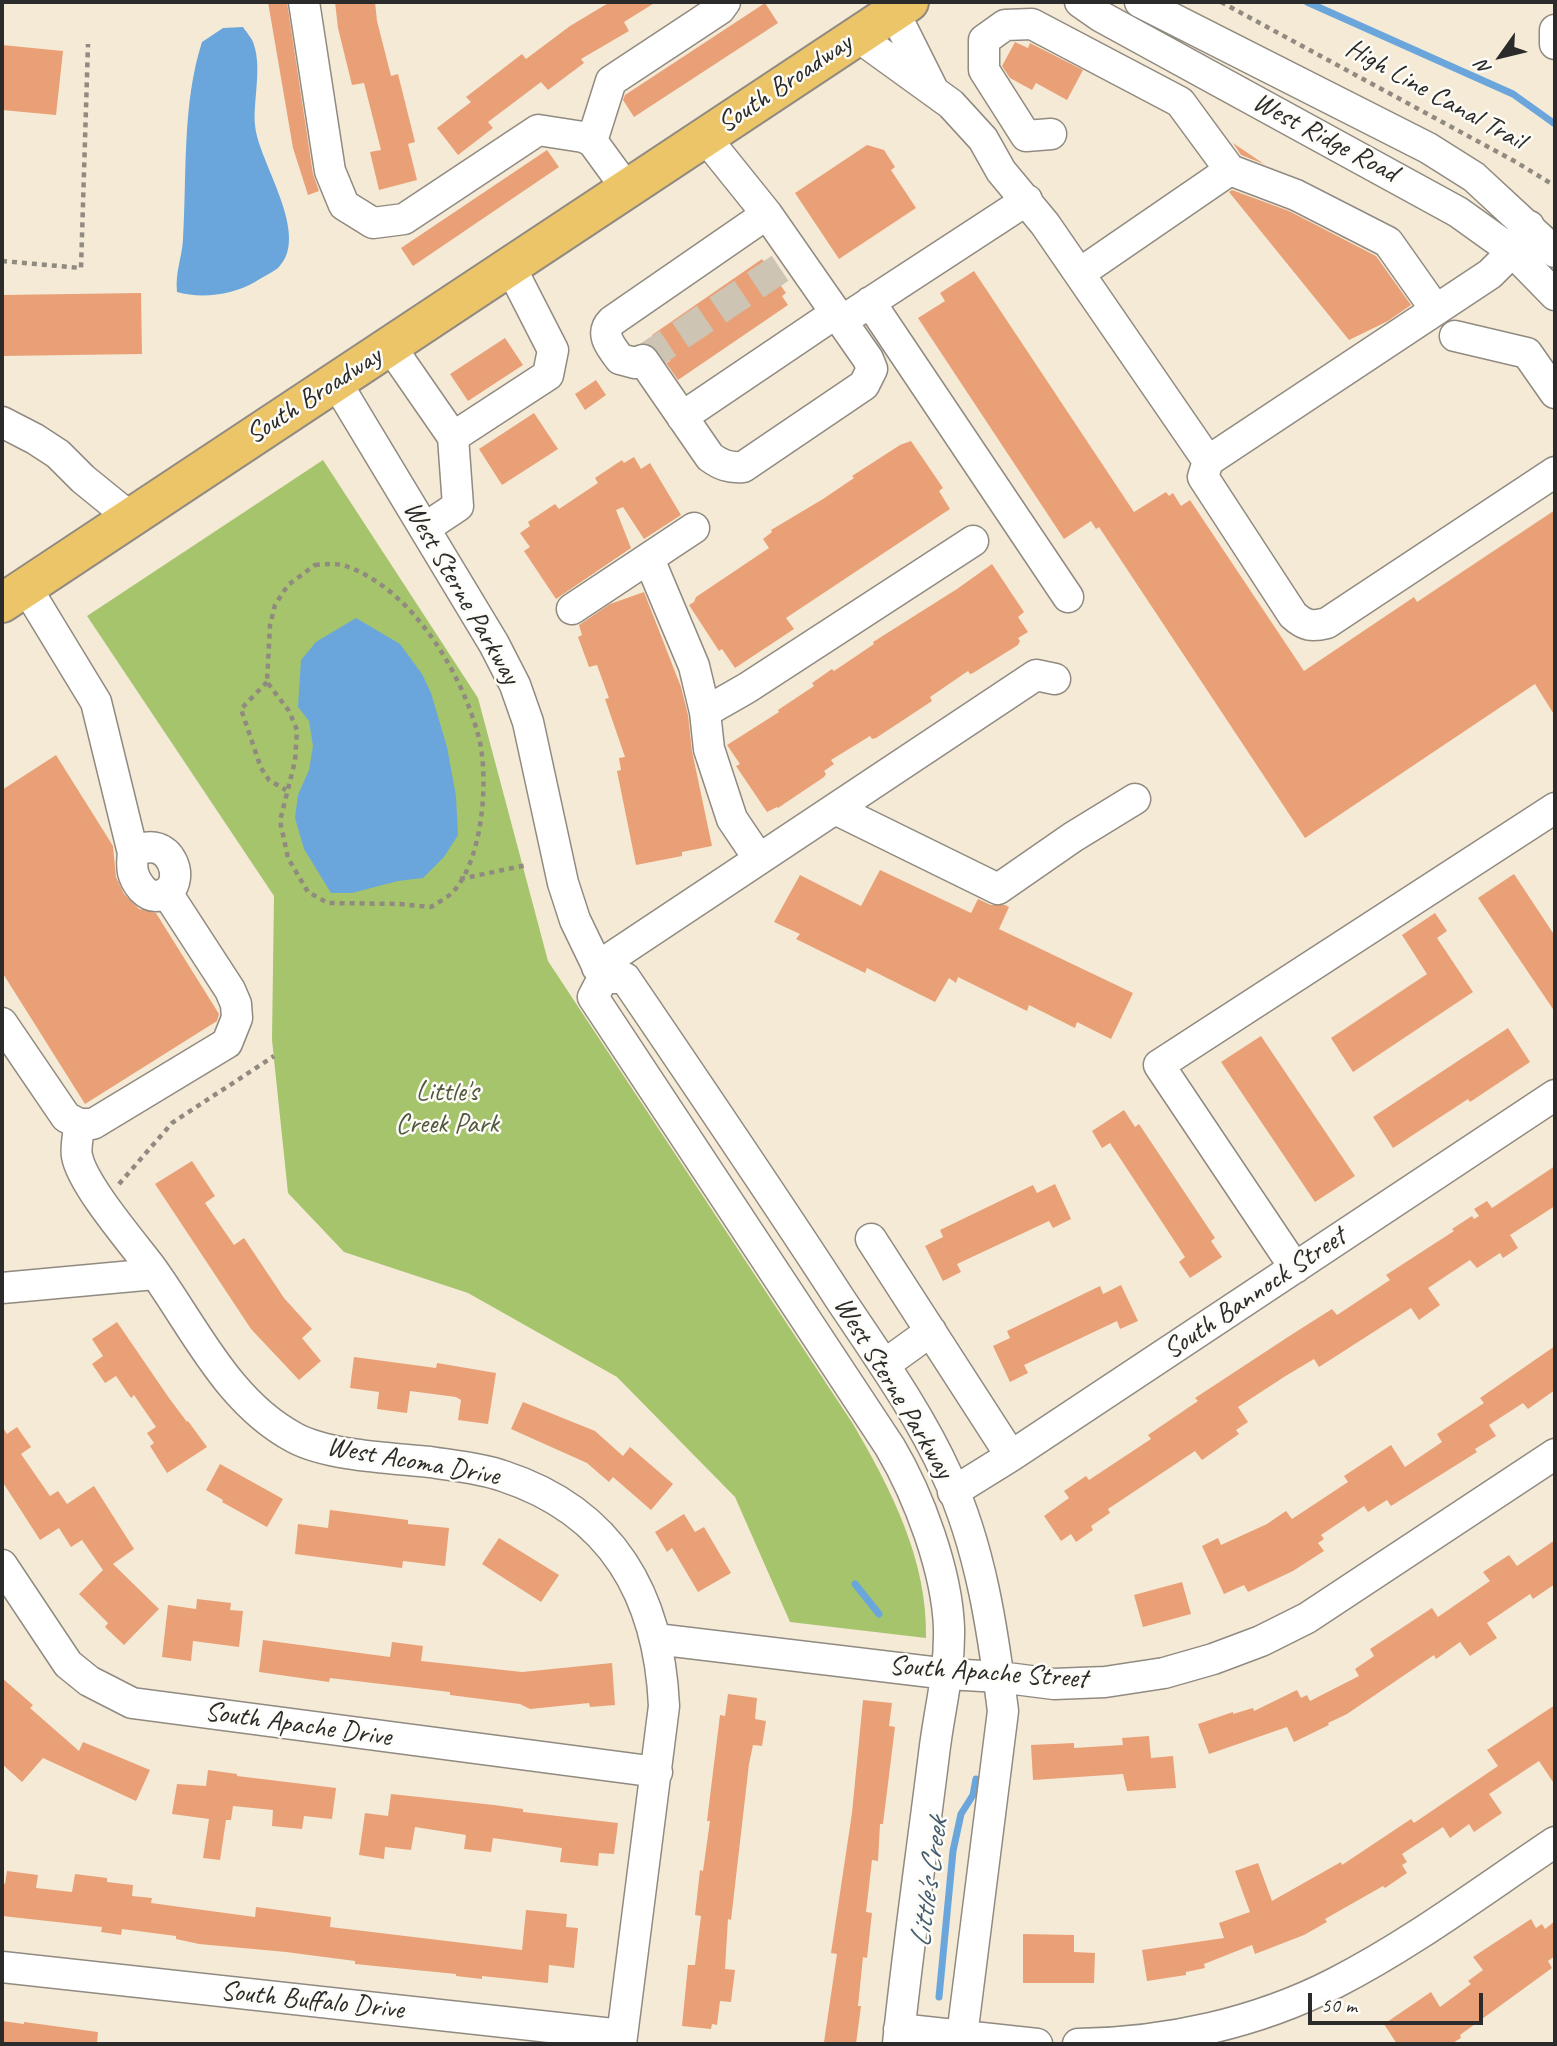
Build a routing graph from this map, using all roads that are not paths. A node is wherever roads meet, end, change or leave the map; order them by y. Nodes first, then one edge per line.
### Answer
1 (304, 2) edge
2 (726, 2) edge
3 (1080, 2) edge
4 (1140, 2) edge
5 (883, 14) edge
6 (1555, 30) edge
7 (1555, 44) edge
8 (934, 92) junction
9 (1051, 134) dead end
10 (705, 137) junction
11 (592, 141) junction
12 (1230, 170) junction
13 (627, 189) junction
14 (1027, 200) junction
15 (767, 215) junction
16 (1529, 226) junction
17 (1511, 250) junction
18 (1555, 252) edge
19 (510, 266) junction
20 (1080, 273) junction
21 (1555, 295) edge
22 (870, 302) junction
23 (1436, 310) junction
24 (839, 317) junction
25 (1455, 336) dead end
26 (390, 346) junction
27 (336, 382) junction
28 (1555, 393) edge
29 (682, 417) junction
30 (2, 422) edge
31 (453, 438) junction
32 (1208, 461) junction
33 (1555, 472) edge
34 (131, 518) junction
35 (425, 528) junction
36 (694, 528) dead end
37 (973, 541) dead end
38 (649, 559) junction
39 (14, 595) edge
40 (1068, 597) dead end
41 (572, 609) dead end
42 (1055, 679) dead end
43 (705, 712) junction
44 (1135, 799) dead end
45 (835, 808) junction
46 (1555, 808) edge
47 (759, 859) junction
48 (600, 972) junction
49 (2, 1023) edge
50 (1555, 1095) edge
51 (79, 1124) junction
52 (871, 1239) dead end
53 (810, 1252) junction
54 (1295, 1268) junction
55 (155, 1273) junction
56 (776, 1275) junction
57 (2, 1288) edge
58 (930, 1331) junction
59 (884, 1365) junction
60 (1555, 1454) edge
61 (1011, 1456) junction
62 (951, 1484) junction
63 (913, 1493) junction
64 (2, 1565) edge
65 (656, 1639) junction
66 (948, 1674) junction
67 (999, 1677) junction
68 (657, 1772) junction
69 (1555, 1842) edge
70 (2, 1967) edge
71 (899, 2037) edge
72 (621, 2040) edge
73 (962, 2041) edge
74 (1037, 2044) edge
75 (1078, 2044) edge

1 - 11 street
2 - 11 street
3 - 17 street, West Ridge Road
4 - 16 street, West Ridge Road
5 - 8 street
5 - 8 street
5 - 10 main road, South Broadway
6 - 7 street
8 - 14 street
9 - 12 street
10 - 13 main road, South Broadway
10 - 15 street
11 - 13 street
12 - 20 street
12 - 23 street
13 - 19 main road, South Broadway
14 - 20 street
14 - 22 street
15 - 24 street
15 - 29 street
16 - 17 street
16 - 18 street, West Ridge Road
17 - 21 street, West Ridge Road
17 - 23 street
19 - 26 main road, South Broadway
19 - 31 street
20 - 32 street
22 - 24 street
22 - 40 street
23 - 32 street
24 - 29 street
24 - 29 street
25 - 28 street
26 - 27 main road, South Broadway
26 - 31 street
27 - 34 main road, South Broadway
27 - 35 street, West Sterne Parkway
30 - 34 street
31 - 35 street
32 - 33 street
34 - 39 main road, South Broadway
35 - 48 street, West Sterne Parkway
36 - 38 street
37 - 43 street
38 - 41 street
38 - 43 street
39 - 51 street
42 - 45 street
43 - 47 street
44 - 45 street
45 - 47 street
46 - 54 street
47 - 48 street
48 - 53 street, West Sterne Parkway
48 - 56 street, West Sterne Parkway
49 - 51 street
50 - 54 street, South Bannock Street
51 - 55 street, West Acoma Drive
52 - 58 street
53 - 56 street
53 - 59 street, West Sterne Parkway
54 - 61 street, South Bannock Street
55 - 57 street
55 - 65 street, West Acoma Drive
56 - 63 street, West Sterne Parkway
58 - 59 street
58 - 61 street
59 - 62 street, West Sterne Parkway
60 - 67 street, South Apache Street
61 - 62 street, South Bannock Street
62 - 63 street, South Bannock Street
62 - 67 street, West Sterne Parkway
63 - 66 street, West Sterne Parkway
64 - 68 street, South Apache Drive
65 - 66 street, South Apache Street
65 - 68 street, West Acoma Drive
66 - 67 street, South Apache Street
66 - 71 street, West Sterne Parkway
67 - 73 street, West Sterne Parkway
68 - 72 street, West Acoma Drive
69 - 75 street
70 - 72 street, South Buffalo Drive
71 - 73 street
73 - 74 street

